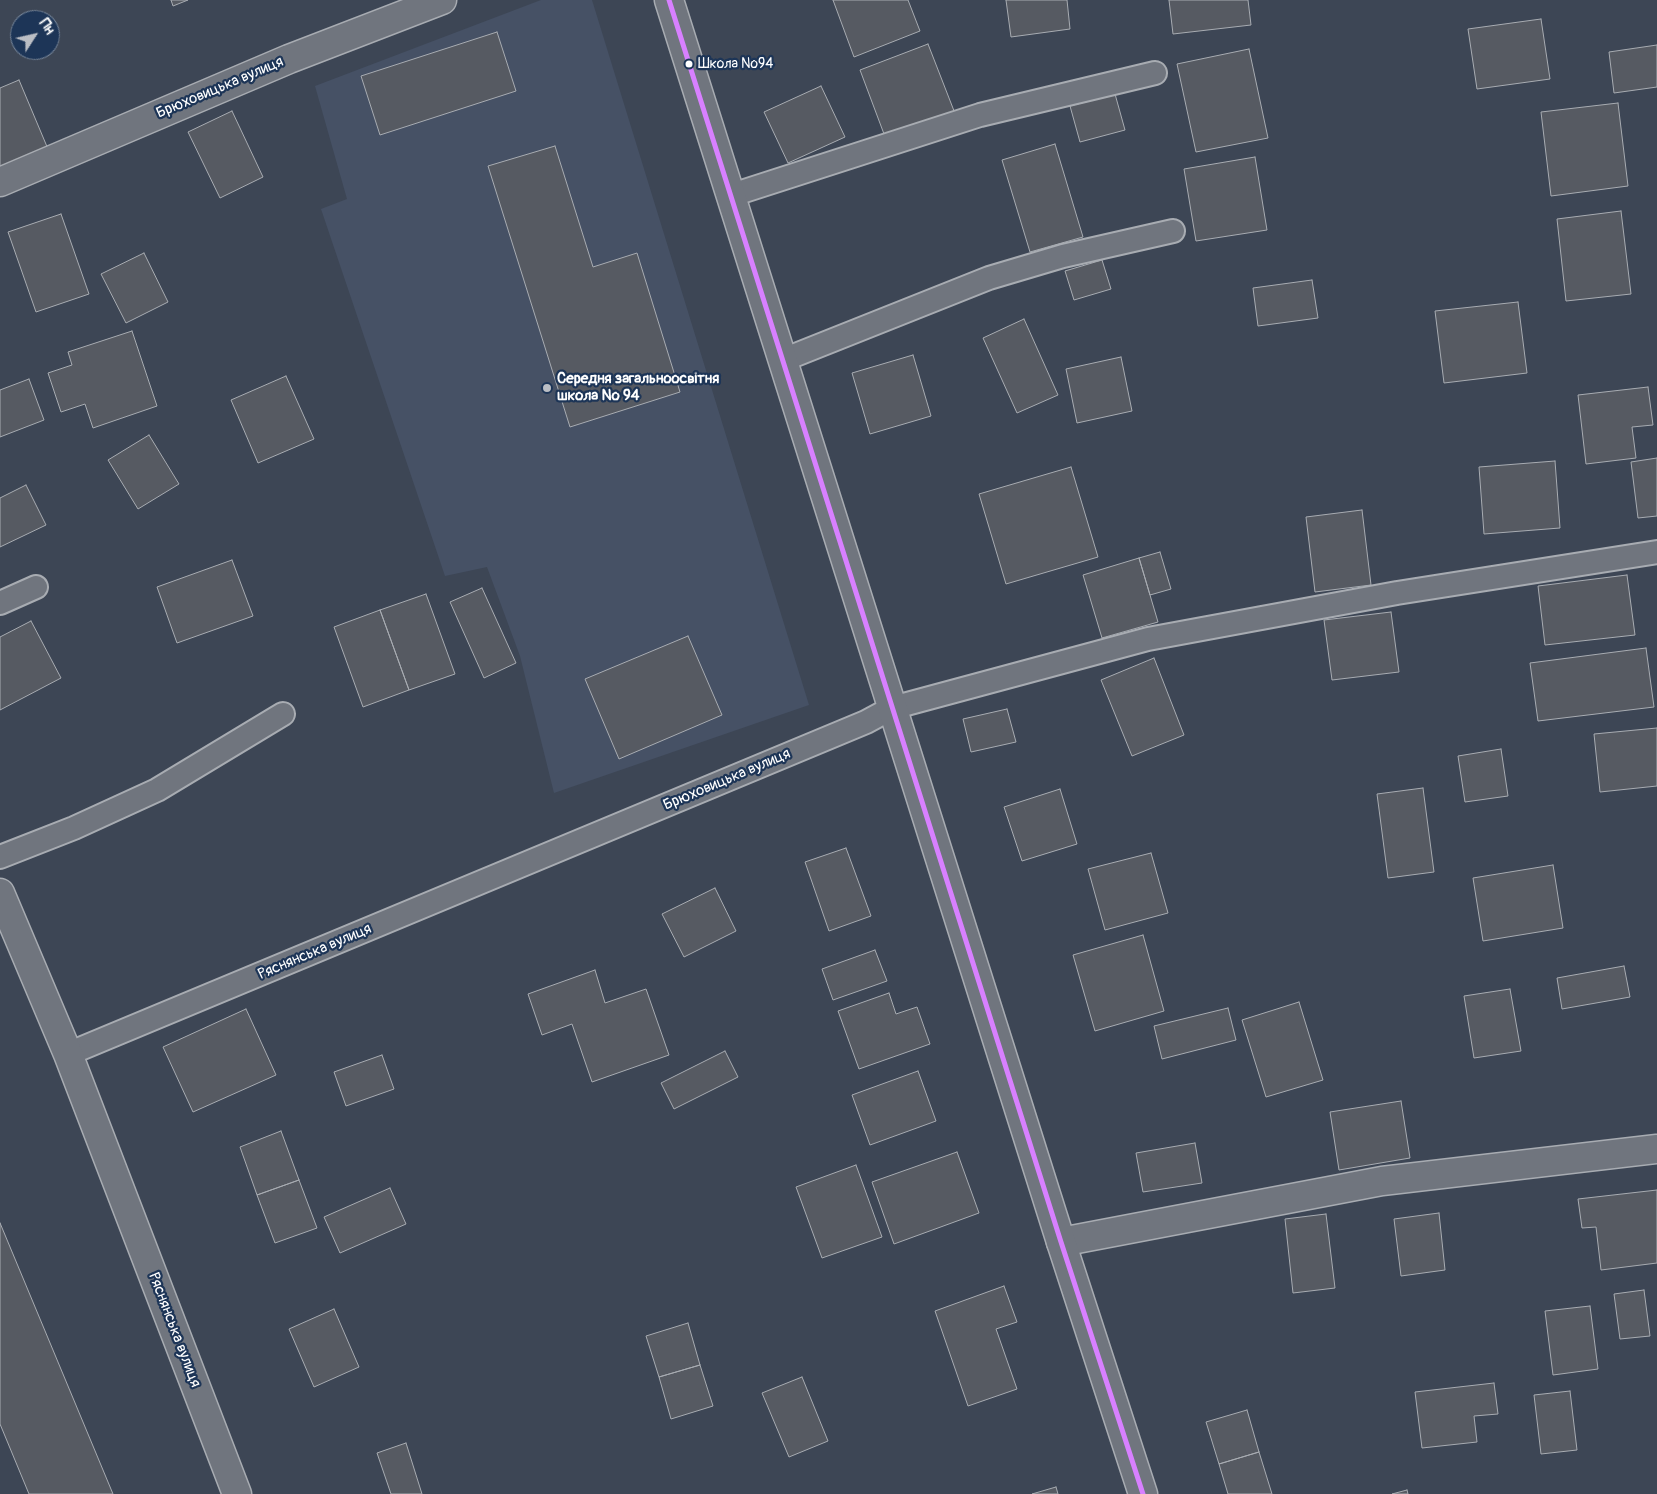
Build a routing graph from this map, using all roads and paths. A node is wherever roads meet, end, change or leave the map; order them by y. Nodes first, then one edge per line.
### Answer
1 (442, 0) edge
2 (669, 0) edge
3 (1155, 73) dead end
4 (0, 182) edge
5 (732, 195) junction
6 (1173, 231) dead end
7 (783, 360) junction
8 (1657, 552) edge
9 (36, 586) dead end
10 (0, 603) edge
11 (892, 708) junction
12 (283, 714) dead end
13 (562, 849) joint
14 (0, 857) edge
15 (0, 893) edge
16 (68, 1054) junction
17 (1657, 1149) edge
18 (1060, 1242) junction
19 (237, 1494) edge
20 (1143, 1494) edge

1 - 4 street, Брюховицька вулиця
2 - 5 street
3 - 5 lane
5 - 7 street
6 - 7 lane
7 - 11 street
8 - 11 lane, Брюховицька вулиця
9 - 10 lane
11 - 13 lane, Брюховицька вулиця
11 - 18 street
12 - 14 lane
13 - 16 lane, Ряснянська вулиця
15 - 16 street, Ряснянська вулиця
16 - 19 street, Ряснянська вулиця
17 - 18 street
18 - 20 street

